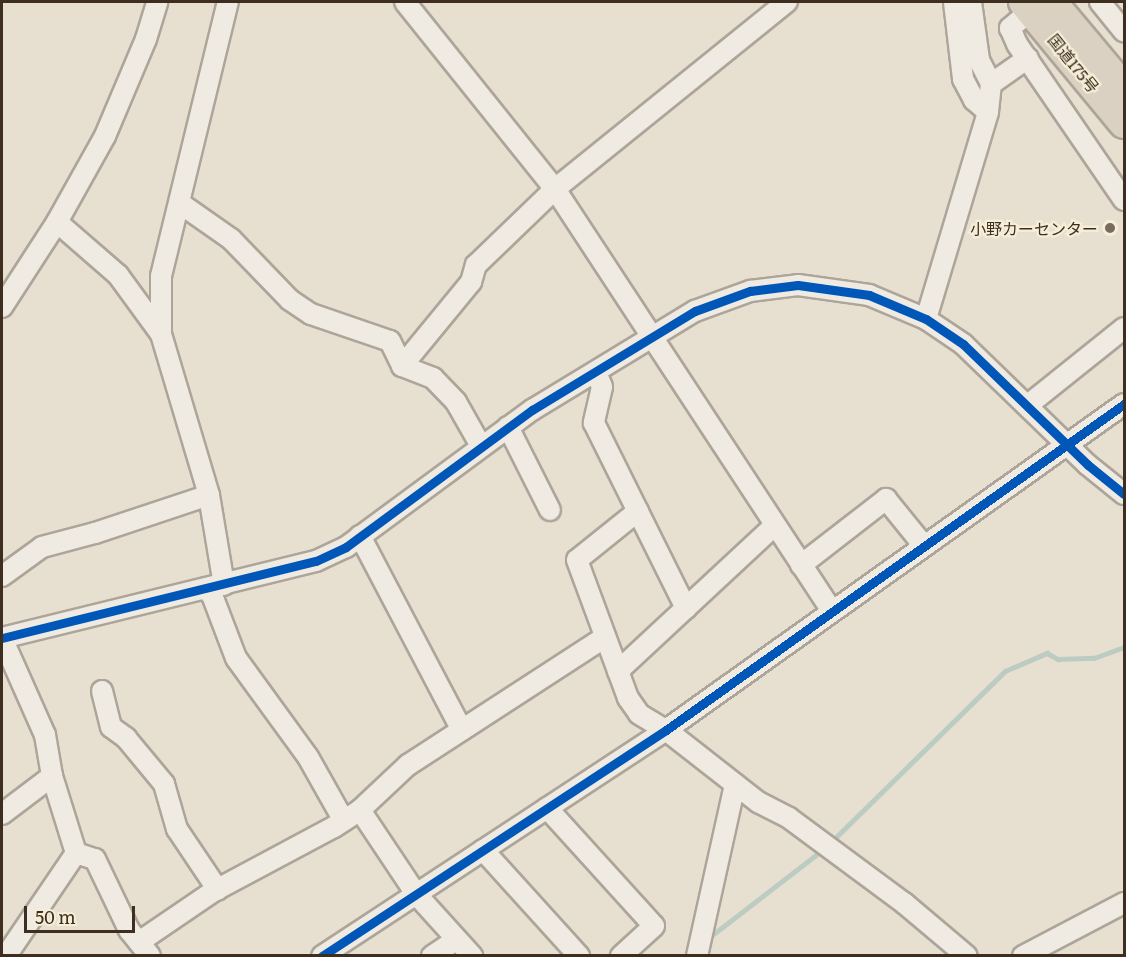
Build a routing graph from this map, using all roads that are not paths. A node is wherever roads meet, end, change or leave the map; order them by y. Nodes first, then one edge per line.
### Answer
1 (157, 2) edge
2 (228, 2) edge
3 (405, 2) edge
4 (787, 2) edge
5 (954, 2) edge
6 (971, 2) edge
7 (1100, 2) edge
8 (1035, 4) edge
9 (1125, 32) edge
10 (1028, 58) junction
11 (991, 84) junction
12 (1125, 89) edge
13 (988, 112) junction
14 (1125, 123) edge
15 (1121, 187) edge
16 (555, 189) junction
17 (181, 204) junction
18 (57, 222) junction
19 (2, 307) edge
20 (926, 319) junction
21 (1125, 328) edge
22 (161, 334) junction
23 (651, 337) junction
24 (402, 366) junction
25 (596, 372) junction
26 (1125, 404) edge
27 (1028, 405) junction
28 (508, 427) junction
29 (1068, 445) junction
30 (481, 446) junction
31 (1125, 494) edge
32 (209, 495) junction
33 (550, 510) dead end
34 (638, 511) junction
35 (775, 525) junction
36 (360, 536) junction
37 (924, 546) junction
38 (801, 565) junction
39 (2, 576) edge
40 (215, 587) junction
41 (686, 608) junction
42 (832, 611) junction
43 (605, 637) junction
44 (2, 638) edge
45 (618, 671) junction
46 (102, 691) dead end
47 (462, 730) junction
48 (666, 730) junction
49 (52, 776) junction
50 (735, 784) junction
51 (547, 808) junction
52 (2, 813) edge
53 (352, 815) junction
54 (483, 850) junction
55 (76, 853) junction
56 (218, 890) junction
57 (416, 894) junction
58 (1125, 903) edge
59 (457, 939) junction
60 (144, 949) edge
61 (6, 956) edge
62 (322, 956) edge
63 (432, 956) edge
64 (472, 956) edge
65 (579, 956) edge
66 (621, 956) edge
67 (698, 956) edge
68 (967, 956) edge
69 (1023, 956) edge

1 - 18 street
2 - 17 street
3 - 16 street
4 - 16 street
5 - 13 street
6 - 11 street
7 - 9 street
8 - 10 street
8 - 12 highway, 国道175号
8 - 14 highway, 国道175号
10 - 11 street
10 - 15 street
11 - 13 street
13 - 20 street
16 - 23 street
16 - 24 street
17 - 22 street
17 - 24 street
18 - 19 street
18 - 22 street
20 - 23 street
20 - 27 street
21 - 27 street
22 - 32 street
23 - 25 street
23 - 35 street
24 - 30 street
25 - 28 street
25 - 34 street
26 - 29 street
27 - 29 street
28 - 30 street
28 - 33 street
29 - 31 street
29 - 37 street
30 - 36 street
32 - 39 street
32 - 40 street
34 - 41 street
34 - 43 street
35 - 38 street
35 - 41 street
36 - 40 street
36 - 47 street
37 - 38 street
37 - 42 street
38 - 42 street
40 - 44 street
40 - 53 street
41 - 45 street
42 - 48 street
43 - 45 street
43 - 47 street
44 - 49 street
45 - 48 street
46 - 56 street
47 - 53 street
48 - 50 street
48 - 51 street
49 - 52 street
49 - 55 street
50 - 67 street
50 - 68 street
51 - 54 street
51 - 66 street
53 - 56 street
53 - 57 street
54 - 57 street
54 - 65 street
55 - 60 street
55 - 61 street
56 - 60 street
57 - 59 street
57 - 62 street
58 - 69 street
59 - 63 street
59 - 64 street

